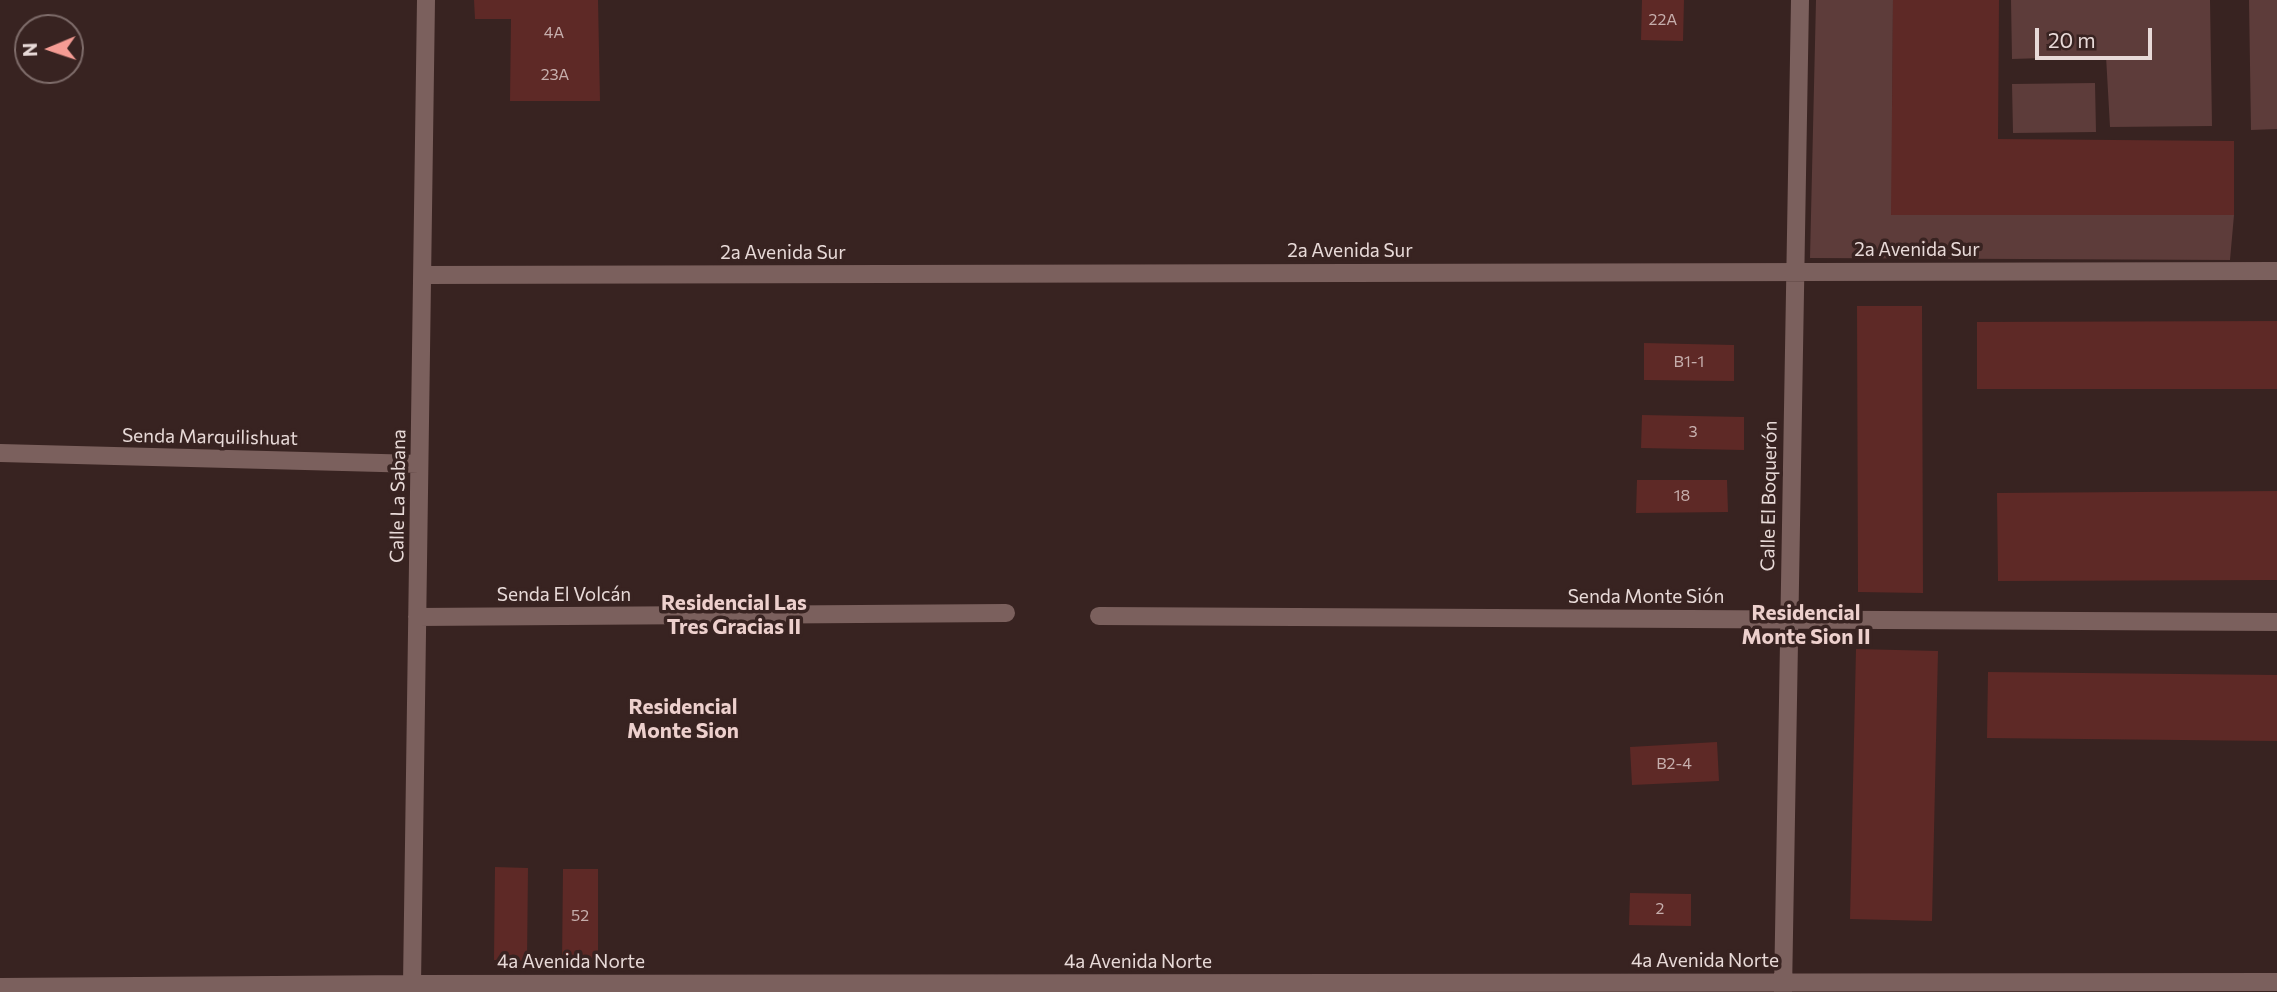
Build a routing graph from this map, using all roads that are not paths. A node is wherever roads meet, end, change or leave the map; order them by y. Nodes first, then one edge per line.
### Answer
1 (426, 0) edge
2 (1800, 0) edge
3 (1795, 271) junction
4 (2277, 271) edge
5 (423, 275) junction
6 (0, 453) edge
7 (419, 464) junction
8 (1006, 613) dead end
9 (1099, 616) dead end
10 (417, 617) junction
11 (1788, 619) junction
12 (2277, 622) edge
13 (2277, 982) edge
14 (0, 987) edge
15 (1783, 987) edge
16 (2134, 987) edge
17 (2217, 987) edge
18 (413, 988) edge

1 - 5 street, Calle La Sabana
2 - 3 street, Calle El Boquerón
3 - 4 street, 2a Avenida Sur
3 - 5 street, 2a Avenida Sur
3 - 11 street, Calle El Boquerón
5 - 7 street, Calle La Sabana
6 - 7 street, Senda Marquilishuat
7 - 10 street, Calle La Sabana
8 - 10 street, Senda El Volcán
9 - 11 street, Senda Monte Sión
10 - 18 street, Calle La Sabana
11 - 12 street, Senda Monte Sión
11 - 15 street, Calle El Boquerón
13 - 17 street, 4a Avenida Norte
14 - 18 street, 4a Avenida Norte
15 - 16 street, 4a Avenida Norte
15 - 18 street, 4a Avenida Norte
16 - 17 street, 4a Avenida Norte

